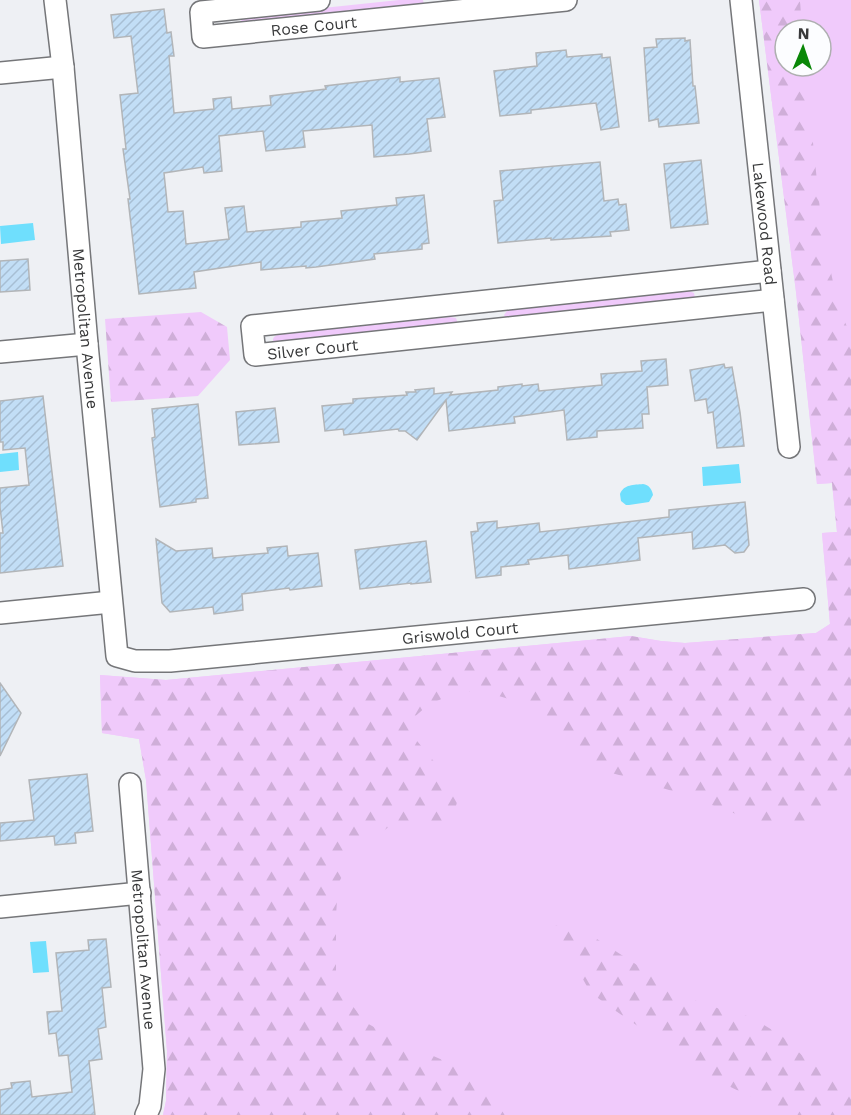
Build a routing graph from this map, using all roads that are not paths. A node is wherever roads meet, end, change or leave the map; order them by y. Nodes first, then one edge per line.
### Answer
1 (55, 0) edge
2 (319, 0) edge
3 (566, 0) edge
4 (741, 0) edge
5 (63, 67) junction
6 (0, 73) edge
7 (770, 271) junction
8 (773, 300) junction
9 (87, 344) junction
10 (0, 352) edge
11 (789, 447) dead end
12 (804, 599) dead end
13 (111, 602) junction
14 (0, 613) edge
15 (117, 656) joint
16 (130, 784) dead end
17 (140, 893) junction
18 (0, 907) edge
19 (146, 1115) edge

1 - 5 street, Metropolitan Avenue
2 - 3 street, Rose Court
4 - 7 street, Lakewood Road
5 - 6 street
5 - 9 street, Metropolitan Avenue
7 - 8 street, Lakewood Road
7 - 8 street, Silver Court
8 - 11 street, Lakewood Road
9 - 10 street
9 - 13 street, Metropolitan Avenue
12 - 15 street, Griswold Court
13 - 14 street
13 - 15 street, Metropolitan Avenue
16 - 17 street, Metropolitan Avenue
17 - 18 street
17 - 19 street, Metropolitan Avenue

